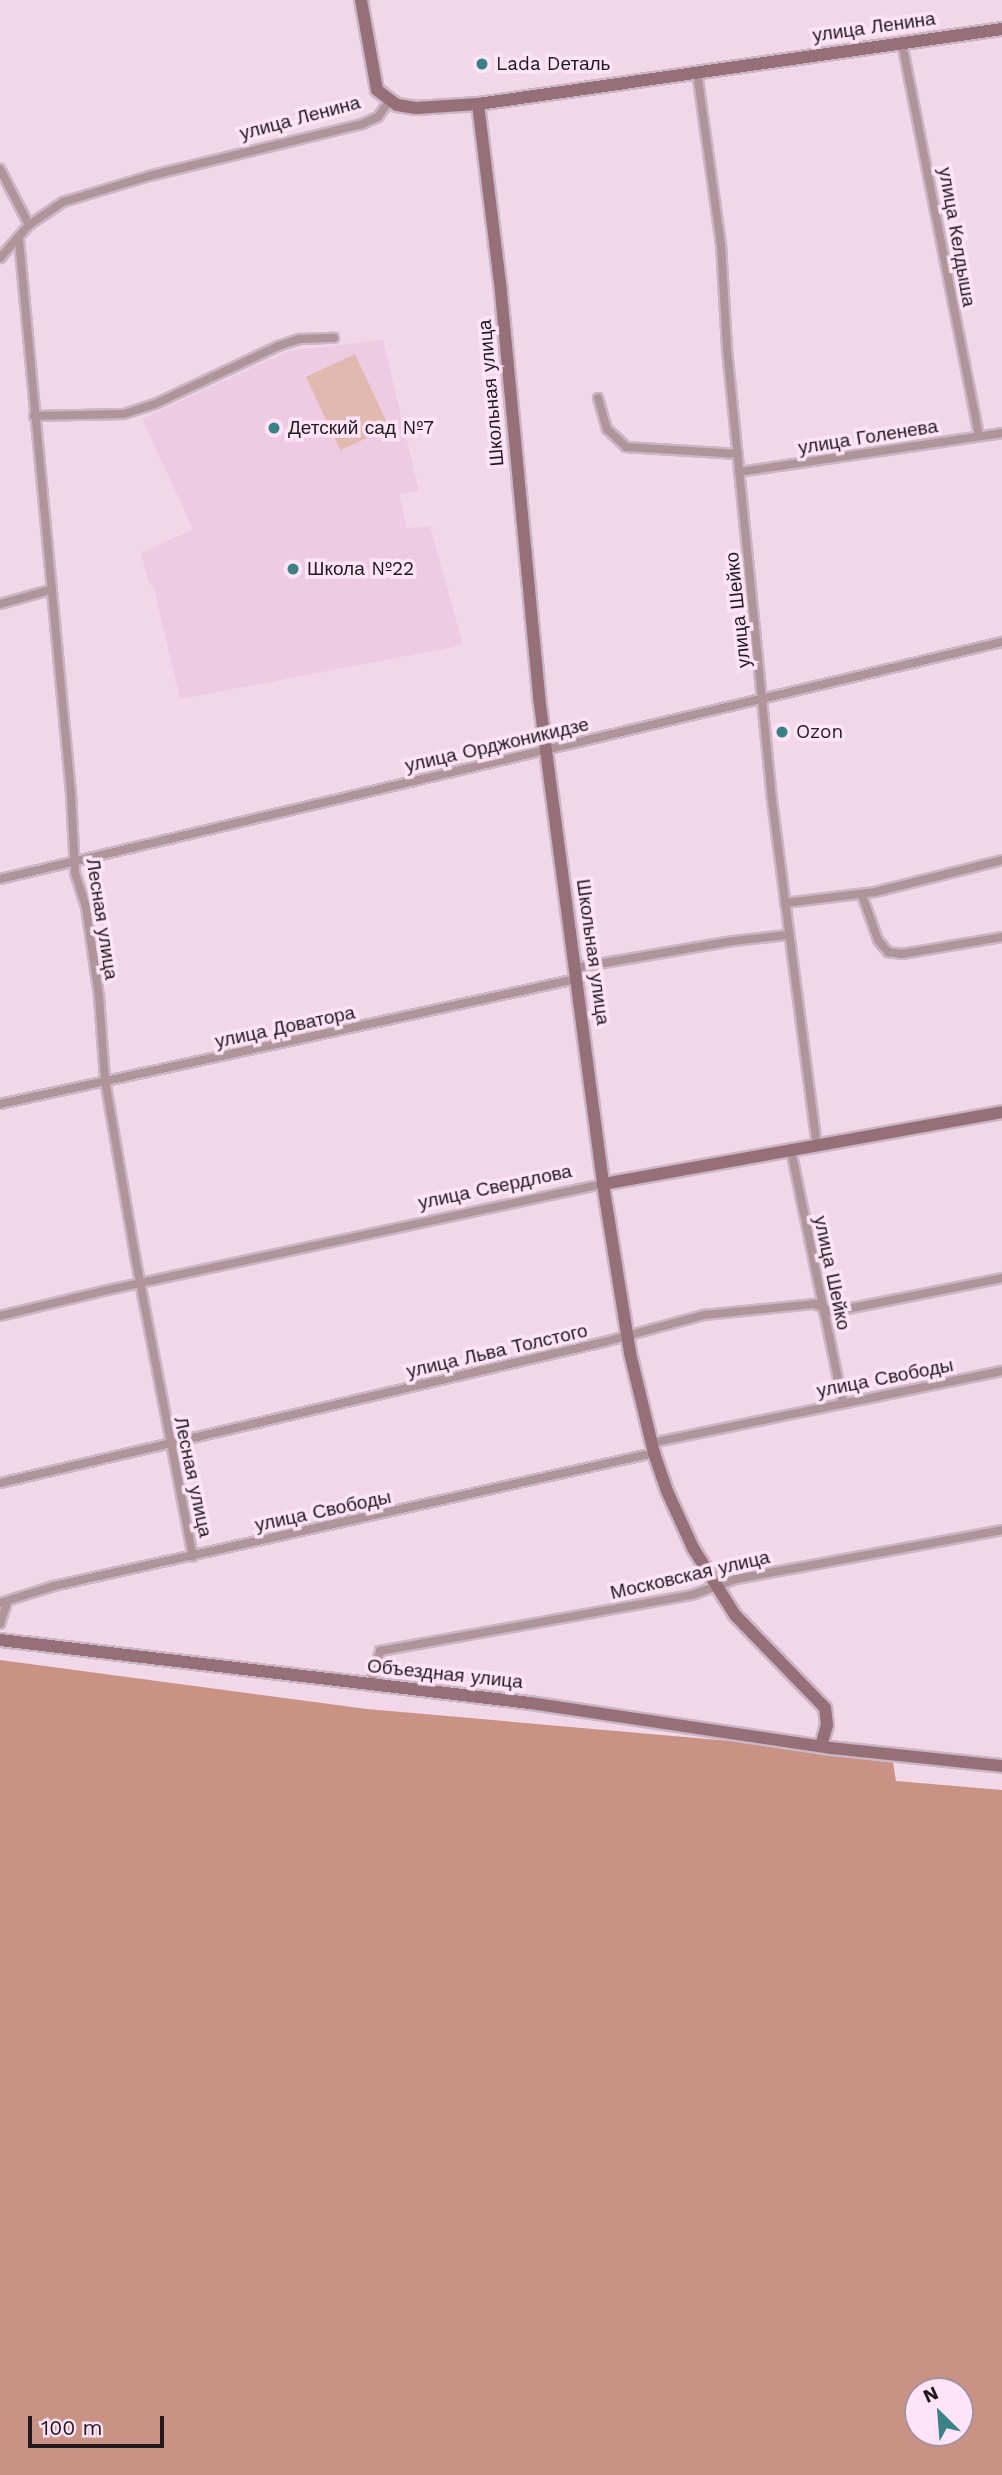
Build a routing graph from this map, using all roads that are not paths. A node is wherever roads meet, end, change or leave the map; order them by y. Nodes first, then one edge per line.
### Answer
1 (361, 0) edge
2 (1002, 29) edge
3 (902, 43) junction
4 (697, 72) junction
5 (389, 101) junction
6 (478, 104) junction
7 (0, 169) edge
8 (29, 225) junction
9 (19, 240) junction
10 (0, 258) edge
11 (334, 338) dead end
12 (598, 398) dead end
13 (34, 416) junction
14 (1002, 433) edge
15 (979, 436) junction
16 (738, 454) junction
17 (739, 472) junction
18 (50, 590) junction
19 (0, 604) edge
20 (1002, 642) edge
21 (762, 698) junction
22 (547, 749) junction
23 (75, 860) junction
24 (1002, 860) edge
25 (0, 879) edge
26 (862, 895) junction
27 (785, 903) junction
28 (788, 935) junction
29 (1002, 937) edge
30 (576, 973) junction
31 (105, 1080) junction
32 (0, 1104) edge
33 (1002, 1112) edge
34 (817, 1146) junction
35 (791, 1150) junction
36 (603, 1184) junction
37 (1002, 1278) edge
38 (141, 1283) junction
39 (825, 1309) junction
40 (0, 1316) edge
41 (627, 1336) junction
42 (1002, 1371) edge
43 (843, 1403) junction
44 (169, 1444) junction
45 (653, 1448) junction
46 (0, 1483) edge
47 (1002, 1530) edge
48 (193, 1556) junction
49 (716, 1586) junction
50 (4, 1602) edge
51 (0, 1624) edge
52 (0, 1640) edge
53 (370, 1686) junction
54 (821, 1746) junction
55 (1002, 1766) edge

1 - 5 street
2 - 3 street, улица Ленина
3 - 4 street, улица Ленина
3 - 15 street, улица Келдыша
4 - 6 street, улица Ленина
4 - 16 street, улица Шейко
5 - 6 street, улица Ленина
5 - 8 street, улица Ленина
6 - 22 street, Школьная улица
7 - 8 street
8 - 9 street, улица Ленина
9 - 10 street, улица Ленина
9 - 13 street, Лесная улица
11 - 13 street
12 - 16 street
13 - 18 street, Лесная улица
14 - 15 street, улица Голенева
15 - 17 street, улица Голенева
16 - 17 street, улица Шейко
17 - 21 street, улица Шейко
18 - 19 street
18 - 23 street, Лесная улица
20 - 21 street, улица Орджоникидзе
21 - 22 street, улица Орджоникидзе
21 - 27 street, улица Шейко
22 - 23 street, улица Орджоникидзе
22 - 30 street, Школьная улица
23 - 25 street, улица Орджоникидзе
23 - 31 street, Лесная улица
24 - 26 street
26 - 27 street
26 - 29 street
27 - 28 street, улица Шейко
28 - 30 street, улица Доватора
28 - 34 street, улица Шейко
30 - 31 street, улица Доватора
30 - 36 street, Школьная улица
31 - 32 street, улица Доватора
31 - 38 street, Лесная улица
33 - 34 street, улица Свердлова
34 - 35 street, улица Свердлова
35 - 36 street, улица Свердлова
35 - 39 street, улица Шейко
36 - 38 street, улица Свердлова
36 - 41 street, Школьная улица
37 - 39 street, улица Льва Толстого
38 - 40 street, улица Свердлова
38 - 44 street, Лесная улица
39 - 41 street, улица Льва Толстого
39 - 43 street, улица Шейко
41 - 44 street, улица Льва Толстого
41 - 45 street, Школьная улица
42 - 43 street, улица Свободы
43 - 45 street, улица Свободы
44 - 46 street, улица Льва Толстого
44 - 48 street, Лесная улица
45 - 48 street, улица Свободы
45 - 49 street, Школьная улица
47 - 49 street, Московская улица
48 - 50 street, улица Свободы
49 - 53 street, Московская улица
49 - 54 street, Школьная улица
50 - 51 street
52 - 53 street, Объездная улица
53 - 54 street, Объездная улица
54 - 55 street, Объездная улица

